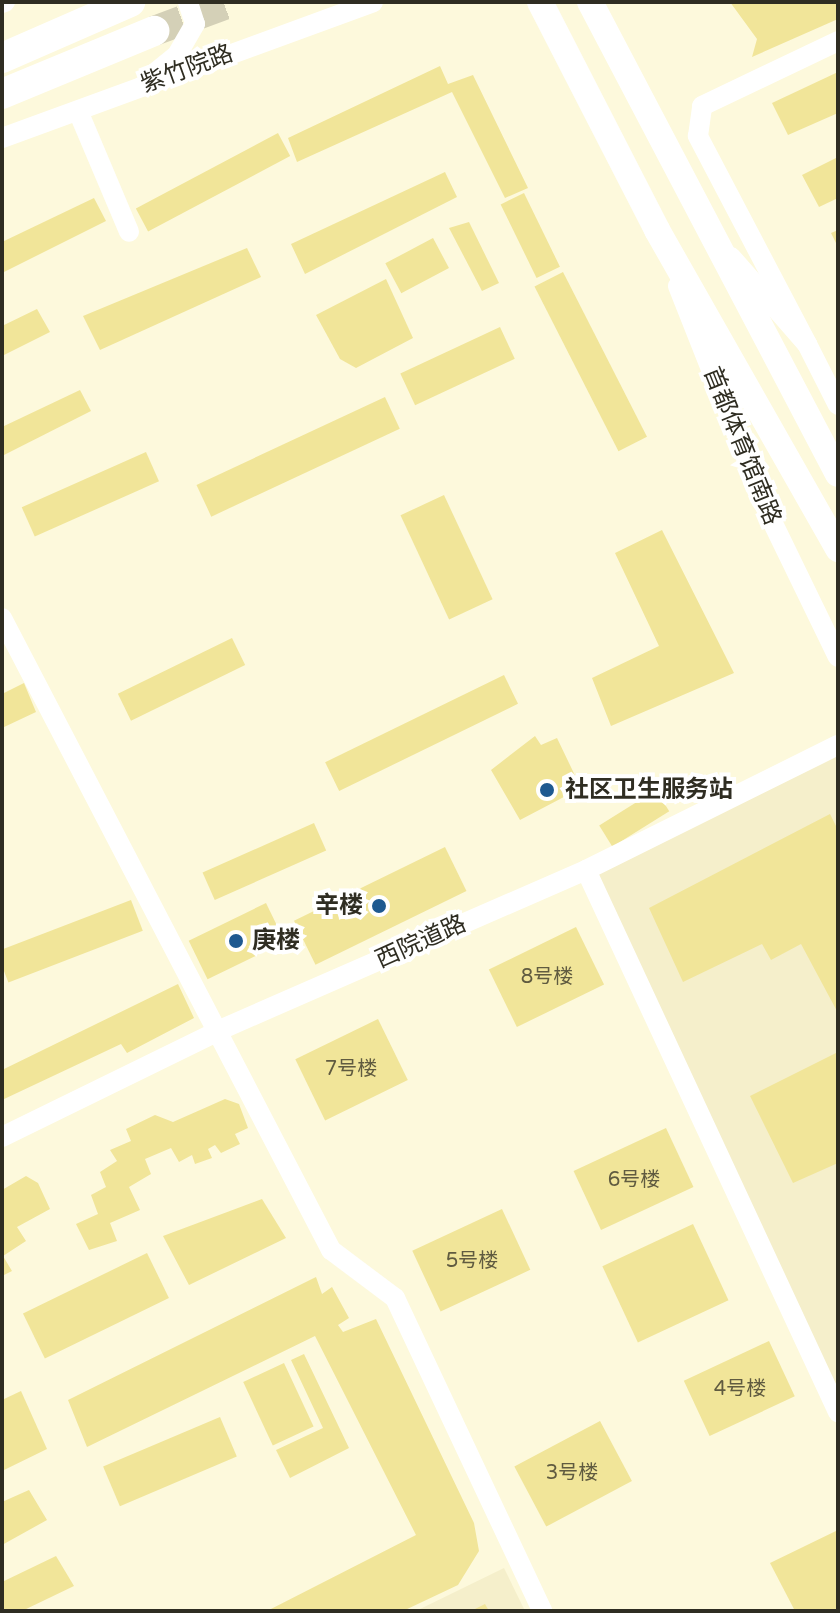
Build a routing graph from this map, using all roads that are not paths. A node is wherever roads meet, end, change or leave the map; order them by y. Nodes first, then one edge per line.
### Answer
1 (130, 2) edge
2 (188, 2) edge
3 (373, 2) edge
4 (540, 2) edge
5 (590, 2) edge
6 (154, 31) tunnel mouth
7 (838, 41) edge
8 (2, 58) edge
9 (139, 86) junction
10 (2, 94) edge
11 (78, 111) junction
12 (2, 138) edge
13 (657, 230) junction
14 (129, 232) dead end
15 (726, 251) junction
16 (807, 344) junction
17 (838, 405) edge
18 (838, 474) edge
19 (838, 549) edge
20 (2, 618) edge
21 (838, 657) edge
22 (838, 745) edge
23 (586, 870) junction
24 (222, 1029) junction
25 (2, 1137) edge
26 (838, 1412) edge
27 (542, 1611) edge

1 - 8 highway
2 - 9 street
3 - 9 street, 紫竹院路
4 - 13 main road, 首都体育馆南路
5 - 15 main road
6 - 10 highway, 紫竹院路
7 - 16 street
9 - 11 street, 紫竹院路
11 - 12 street, 紫竹院路
11 - 14 street
13 - 19 main road, 首都体育馆南路
13 - 21 street, 首都体育馆南路
15 - 16 street
15 - 18 main road
16 - 17 street
20 - 24 street
22 - 23 street, 西院道路
23 - 24 street, 西院道路
23 - 26 street
24 - 25 street, 西院道路
24 - 27 street

